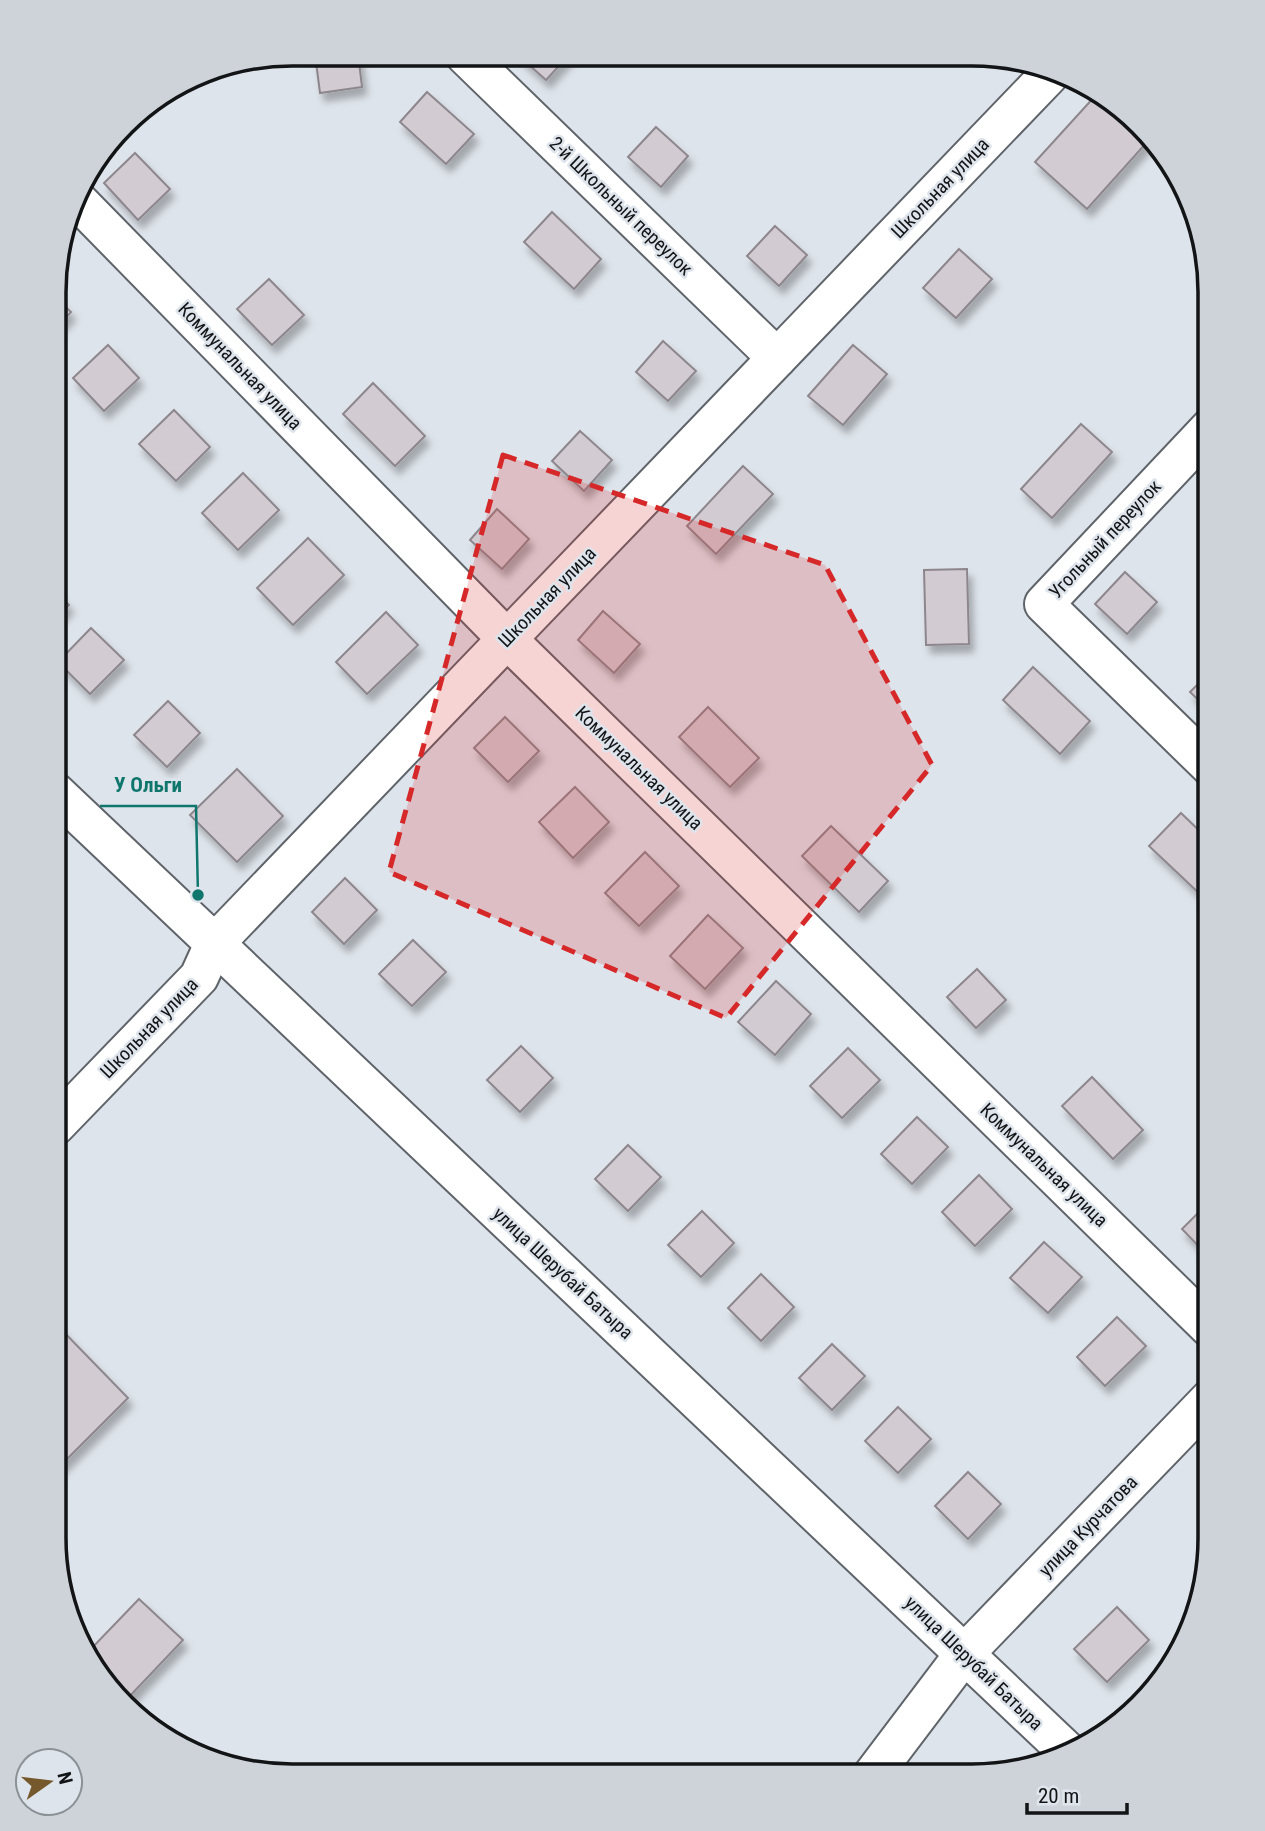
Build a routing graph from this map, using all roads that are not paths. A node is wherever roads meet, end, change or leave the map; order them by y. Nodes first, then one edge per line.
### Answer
1 (477, 67) edge
2 (1045, 79) edge
3 (84, 207) edge
4 (777, 358) junction
5 (1198, 441) edge
6 (507, 639) junction
7 (1198, 755) edge
8 (66, 803) edge
9 (214, 944) junction
10 (66, 1115) edge
11 (1198, 1316) edge
12 (1198, 1411) edge
13 (965, 1653) junction
14 (1061, 1745) edge
15 (881, 1764) edge

1 - 4 street, 2-й Школьный переулок
2 - 4 street, Школьная улица
3 - 6 street, Коммунальная улица
4 - 6 street, Школьная улица
5 - 7 street, Угольный переулок
6 - 9 street, Школьная улица
6 - 11 street, Коммунальная улица
8 - 9 street, улица Шерубай Батыра
9 - 10 street, Школьная улица
9 - 13 street, улица Шерубай Батыра
12 - 13 street, улица Курчатова
13 - 14 street, улица Шерубай Батыра
13 - 15 street, улица Курчатова

